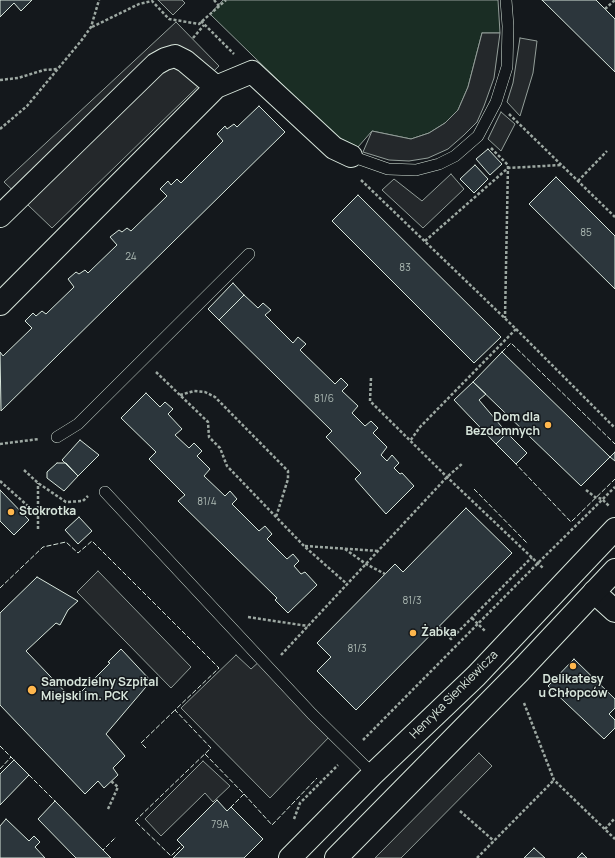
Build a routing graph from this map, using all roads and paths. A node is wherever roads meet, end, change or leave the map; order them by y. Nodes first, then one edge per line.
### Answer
1 (99, 0) edge
2 (214, 0) edge
3 (226, 0) edge
4 (506, 0) edge
5 (615, 0) edge
6 (151, 1) edge
7 (219, 6) junction
8 (604, 9) dead end
9 (201, 21) junction
10 (91, 27) junction
11 (58, 69) junction
12 (252, 72) junction
13 (0, 80) edge
14 (216, 87) junction
15 (496, 102) junction
16 (0, 129) edge
17 (478, 136) junction
18 (608, 151) dead end
19 (351, 156) junction
20 (562, 165) junction
21 (508, 168) junction
22 (578, 181) junction
23 (0, 216) edge
24 (615, 217) edge
25 (425, 242) junction
26 (249, 254) dead end
27 (0, 304) edge
28 (504, 318) junction
29 (516, 330) junction
30 (143, 359) junction
31 (372, 378) dead end
32 (180, 395) junction
33 (615, 428) edge
34 (57, 438) joint
35 (410, 441) junction
36 (0, 444) edge
37 (463, 463) dead end
38 (24, 470) dead end
39 (447, 477) junction
40 (0, 481) edge
41 (38, 483) junction
42 (615, 487) edge
43 (586, 490) dead end
44 (105, 492) joint
45 (602, 499) junction
46 (609, 506) dead end
47 (38, 515) junction
48 (276, 517) junction
49 (38, 529) dead end
50 (615, 529) edge
51 (304, 546) junction
52 (345, 549) junction
53 (379, 551) junction
54 (532, 557) junction
55 (538, 563) junction
56 (366, 564) junction
57 (615, 570) edge
58 (547, 572) dead end
59 (385, 574) dead end
60 (347, 584) junction
61 (594, 592) junction
62 (615, 611) edge
63 (220, 614) junction
64 (472, 618) junction
65 (478, 624) junction
66 (308, 626) junction
67 (439, 627) dead end
68 (489, 634) dead end
69 (272, 671) junction
70 (524, 703) dead end
71 (351, 752) junction
72 (373, 774) junction
73 (554, 780) junction
74 (111, 781) dead end
75 (394, 798) junction
76 (108, 809) dead end
77 (460, 811) dead end
78 (615, 818) edge
79 (292, 825) dead end
80 (604, 829) junction
81 (615, 839) edge
82 (494, 841) junction
83 (290, 858) edge
84 (336, 858) edge
85 (477, 858) edge

1 - 10 path
2 - 7 path
3 - 7 path
4 - 15 lane
5 - 8 path
6 - 9 path
6 - 10 path
7 - 9 path
9 - 12 path
10 - 11 path
11 - 13 path
11 - 16 path
12 - 14 main road
12 - 19 main road
14 - 23 main road
14 - 27 main road
15 - 17 lane
15 - 20 path
17 - 19 lane
17 - 21 path
18 - 22 path
19 - 25 path
20 - 21 path
20 - 22 path
21 - 25 path
21 - 28 path
22 - 24 path
25 - 28 path
26 - 30 lane
28 - 29 path
29 - 33 path
29 - 35 path
30 - 32 path
30 - 34 lane
31 - 35 path
32 - 48 path
32 - 48 path
34 - 36 path
35 - 39 path
37 - 39 path
38 - 41 path
39 - 53 path
39 - 54 path
40 - 47 path
41 - 44 path
41 - 47 path
42 - 45 path
43 - 45 path
44 - 63 lane
45 - 46 path
45 - 55 path
47 - 49 path
48 - 51 path
50 - 72 main road, Henryka Sienkiewicza
51 - 52 path
51 - 60 path
52 - 53 path
52 - 56 path
53 - 56 path
54 - 55 path
54 - 64 path
55 - 58 path
55 - 65 path
56 - 59 path
56 - 60 path
57 - 61 main road
60 - 66 path
61 - 62 main road
61 - 75 main road
63 - 66 path
63 - 69 lane
64 - 65 path
64 - 67 path
65 - 68 path
65 - 71 path
66 - 69 path
69 - 71 lane
70 - 73 path
71 - 72 lane
71 - 79 path
72 - 75 main road
72 - 83 main road, Henryka Sienkiewicza
73 - 80 path
73 - 82 path
74 - 76 path
75 - 84 main road
77 - 82 path
78 - 80 path
80 - 81 path
82 - 85 path

